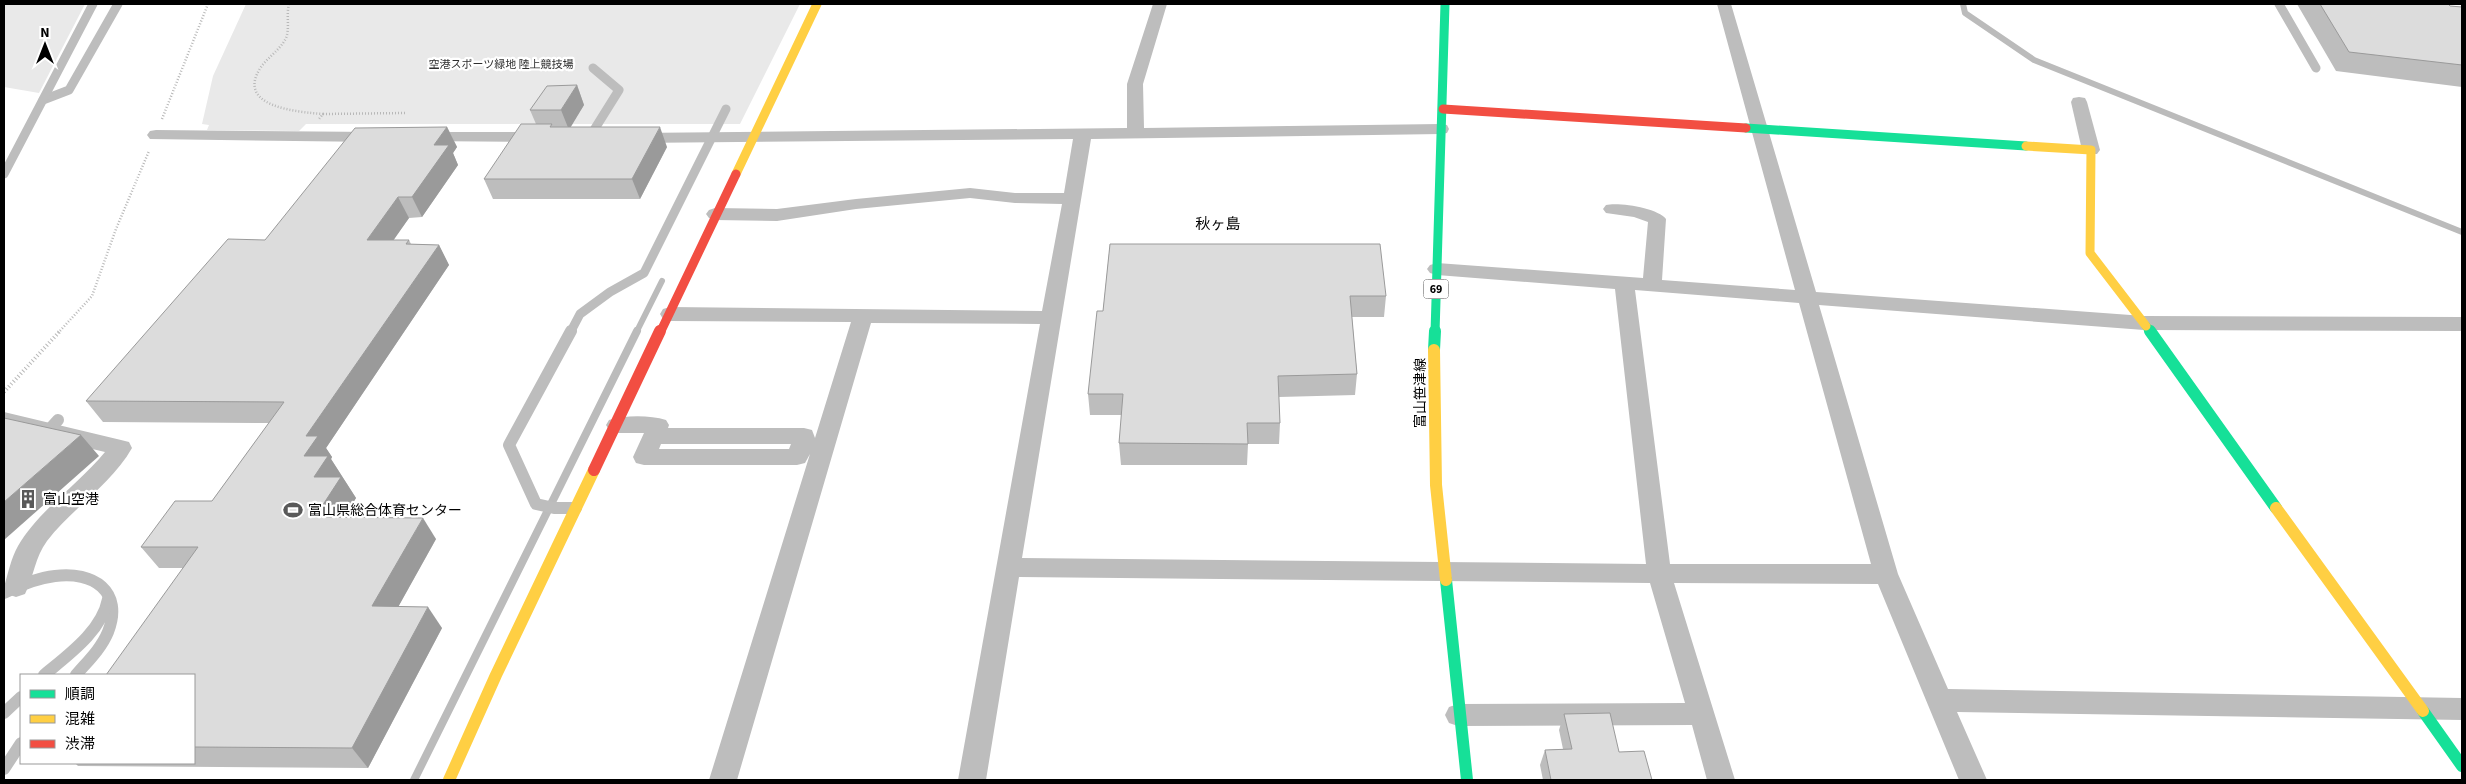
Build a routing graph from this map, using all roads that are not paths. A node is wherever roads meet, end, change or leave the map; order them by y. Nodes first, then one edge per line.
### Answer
1 (93, 4) edge
2 (118, 4) edge
3 (817, 4) edge
4 (1160, 4) edge
5 (1445, 4) edge
6 (1724, 4) edge
7 (2279, 4) edge
8 (593, 68) dead end
9 (2316, 68) dead end
10 (43, 100) junction
11 (2079, 102) dead end
12 (726, 109) dead end
13 (1443, 109) junction
14 (1441, 129) junction
15 (1759, 129) junction
16 (1136, 132) junction
17 (1083, 133) junction
18 (156, 135) road end
19 (390, 137) edge
20 (410, 137) edge
21 (573, 137) junction
22 (710, 138) junction
23 (751, 138) junction
24 (2091, 150) junction
25 (4, 174) edge
26 (1071, 200) junction
27 (1612, 209) dead end
28 (715, 214) junction
29 (1437, 269) junction
30 (1624, 282) junction
31 (1652, 284) junction
32 (1806, 296) junction
33 (670, 314) junction
34 (863, 316) junction
35 (1050, 318) junction
36 (2144, 324) junction
37 (2462, 324) edge
38 (4, 420) edge
39 (617, 425) junction
40 (812, 446) junction
41 (576, 508) junction
42 (1007, 566) junction
43 (1443, 573) junction
44 (1660, 573) junction
45 (1886, 574) junction
46 (10, 590) edge
47 (107, 590) junction
48 (45, 674) edge
49 (77, 674) edge
50 (20, 698) edge
51 (1939, 700) junction
52 (2420, 708) junction
53 (2462, 709) edge
54 (4, 713) edge
55 (1702, 714) junction
56 (1458, 715) junction
57 (20, 745) edge
58 (2462, 766) edge
59 (4, 769) edge
60 (449, 780) edge
61 (722, 780) edge
62 (972, 780) edge
63 (1467, 780) edge
64 (1721, 780) edge
65 (1974, 780) edge

1 - 10 lane
2 - 10 lane
3 - 23 street
4 - 16 street
5 - 13 street, 富山笹津線 / 69
6 - 15 street
7 - 9 lane
8 - 21 lane
10 - 25 lane
11 - 24 street
12 - 22 lane
13 - 14 street, 富山笹津線 / 69
13 - 15 street
14 - 16 street
14 - 29 street, 富山笹津線 / 69
15 - 24 street
15 - 32 street
16 - 17 street
17 - 23 street
17 - 26 street
18 - 19 street
20 - 21 street
21 - 22 street
22 - 23 street
22 - 41 lane
23 - 28 street
24 - 36 street
26 - 28 street
26 - 35 street
27 - 31 street
28 - 33 street
29 - 30 street
29 - 43 street, 富山笹津線 / 69
30 - 31 street
30 - 44 street
31 - 32 street
32 - 36 street
32 - 45 street
33 - 34 street
33 - 39 street
34 - 35 street
34 - 40 street
35 - 42 street
36 - 37 street
36 - 52 street
38 - 46 street
39 - 40 street
39 - 41 street
40 - 61 street
41 - 60 street
42 - 43 street
42 - 62 street
43 - 44 street
43 - 56 street, 富山笹津線 / 69
44 - 45 street
44 - 55 street
45 - 51 street
46 - 47 lane
47 - 48 lane
47 - 49 lane
50 - 54 lane
51 - 52 street
51 - 65 street
52 - 53 street
52 - 58 street
55 - 56 street
55 - 64 street
56 - 63 street, 富山笹津線 / 69
57 - 59 lane

